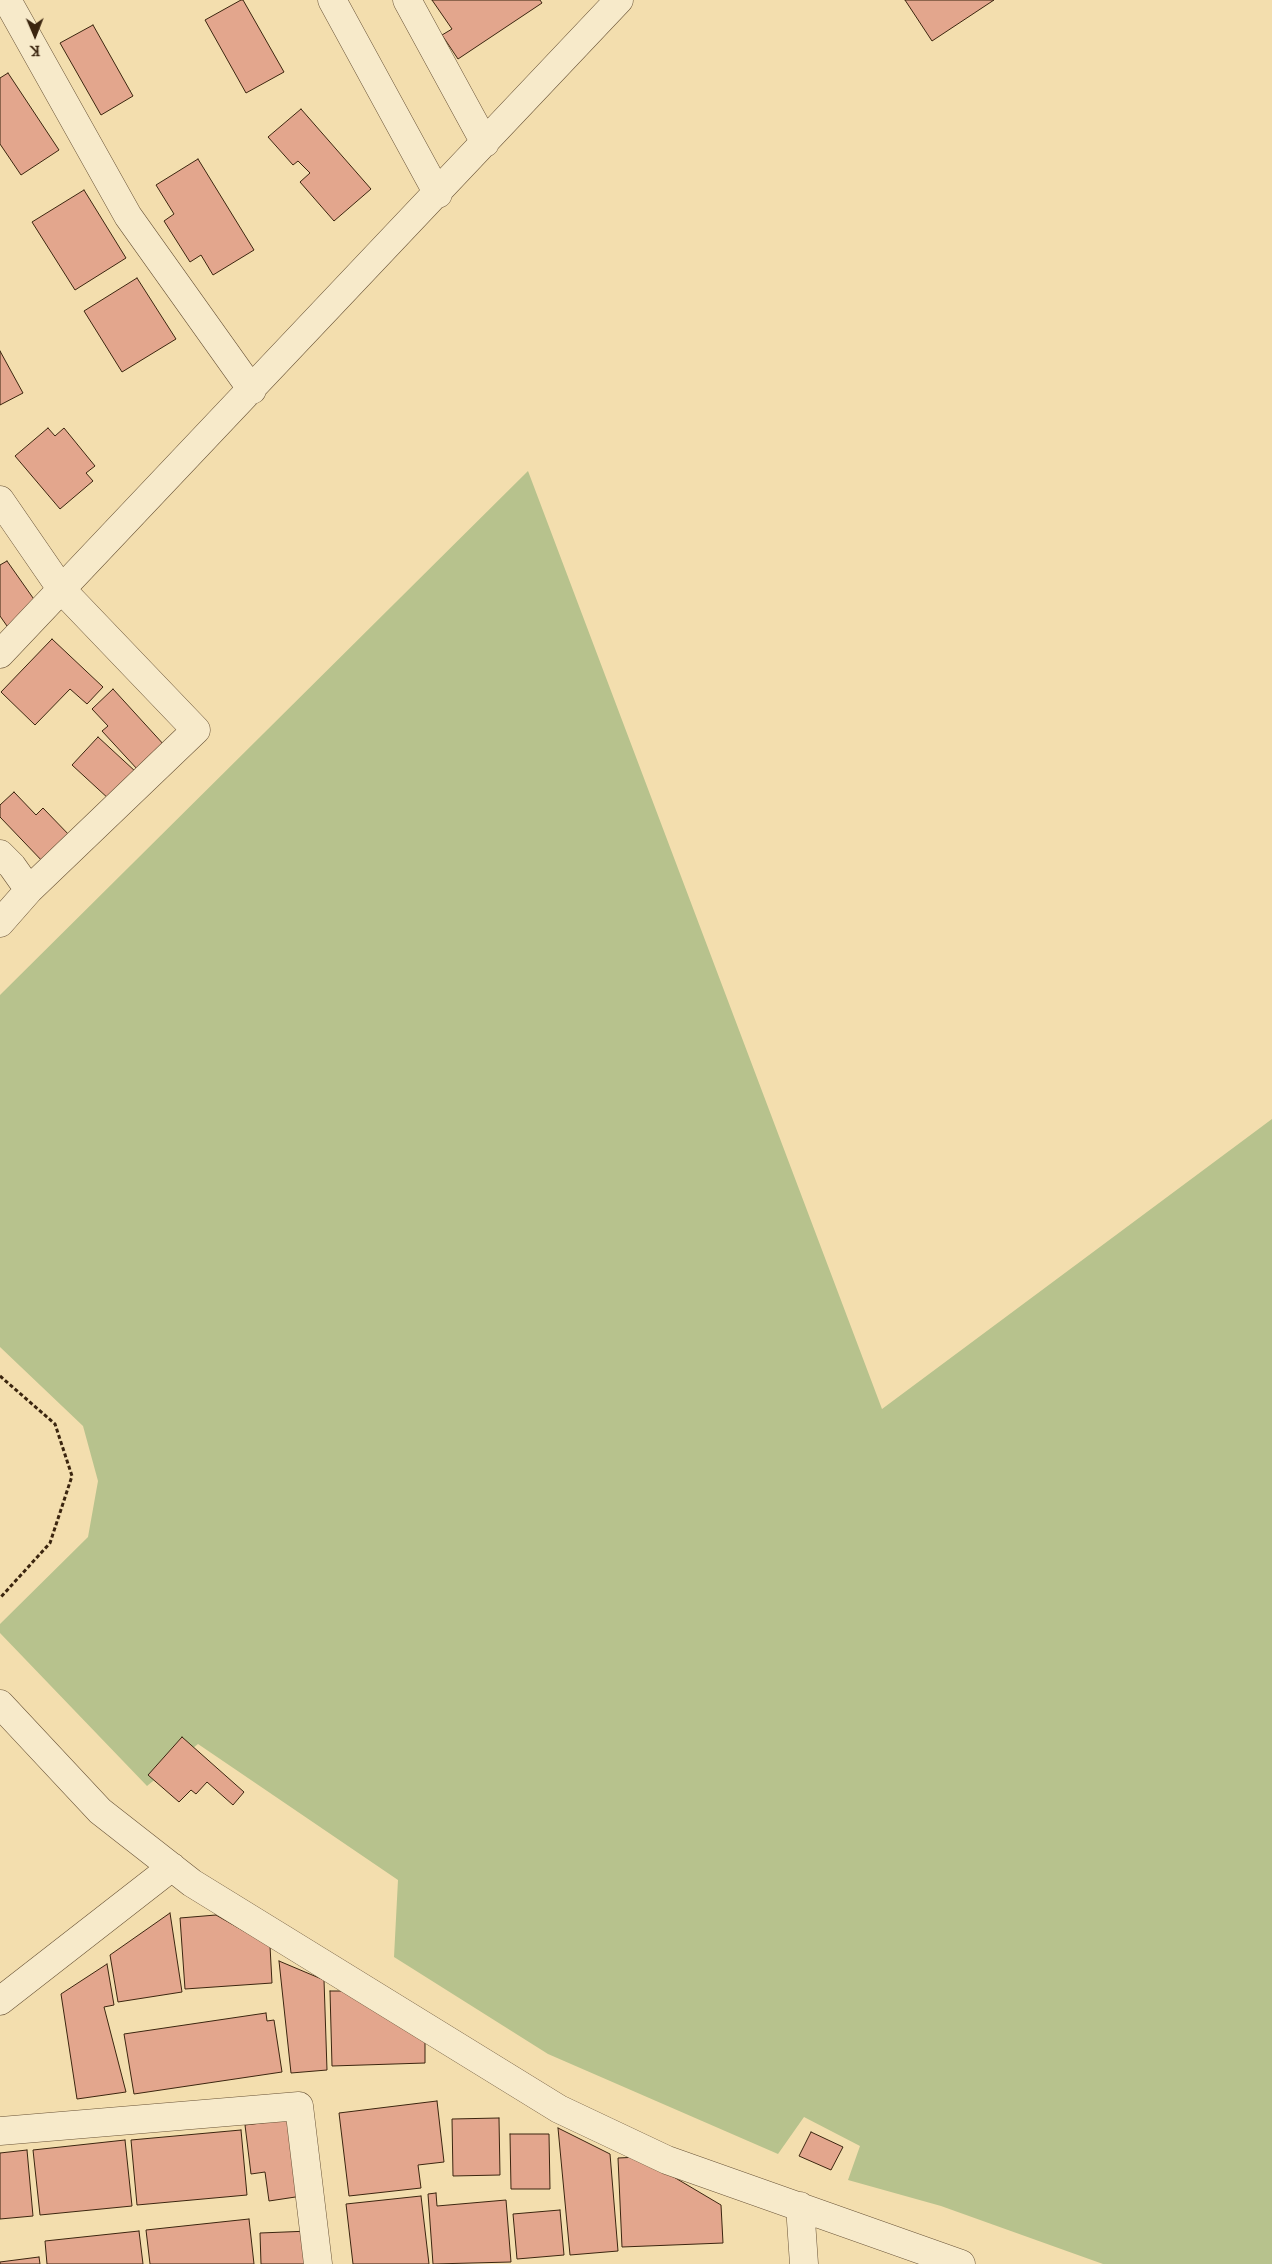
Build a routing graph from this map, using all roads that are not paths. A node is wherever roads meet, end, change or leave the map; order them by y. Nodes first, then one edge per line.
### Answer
1 (6, 0) edge
2 (332, 0) edge
3 (407, 0) edge
4 (619, 0) edge
5 (485, 143) junction
6 (438, 194) junction
7 (252, 390) junction
8 (0, 500) edge
9 (62, 590) junction
10 (0, 654) edge
11 (0, 854) edge
12 (29, 890) junction
13 (0, 923) edge
14 (0, 1704) edge
15 (172, 1867) junction
16 (0, 2000) edge
17 (0, 2131) edge
18 (800, 2206) junction
19 (318, 2264) edge
20 (804, 2264) edge
21 (961, 2264) edge

1 - 7 street
2 - 6 street
3 - 5 street
4 - 5 street
5 - 6 street
6 - 7 street
7 - 9 street
8 - 9 street
9 - 10 street
9 - 12 street
11 - 12 street
12 - 13 street
14 - 15 street
15 - 16 street
15 - 18 street
17 - 19 street
18 - 20 street
18 - 21 street

